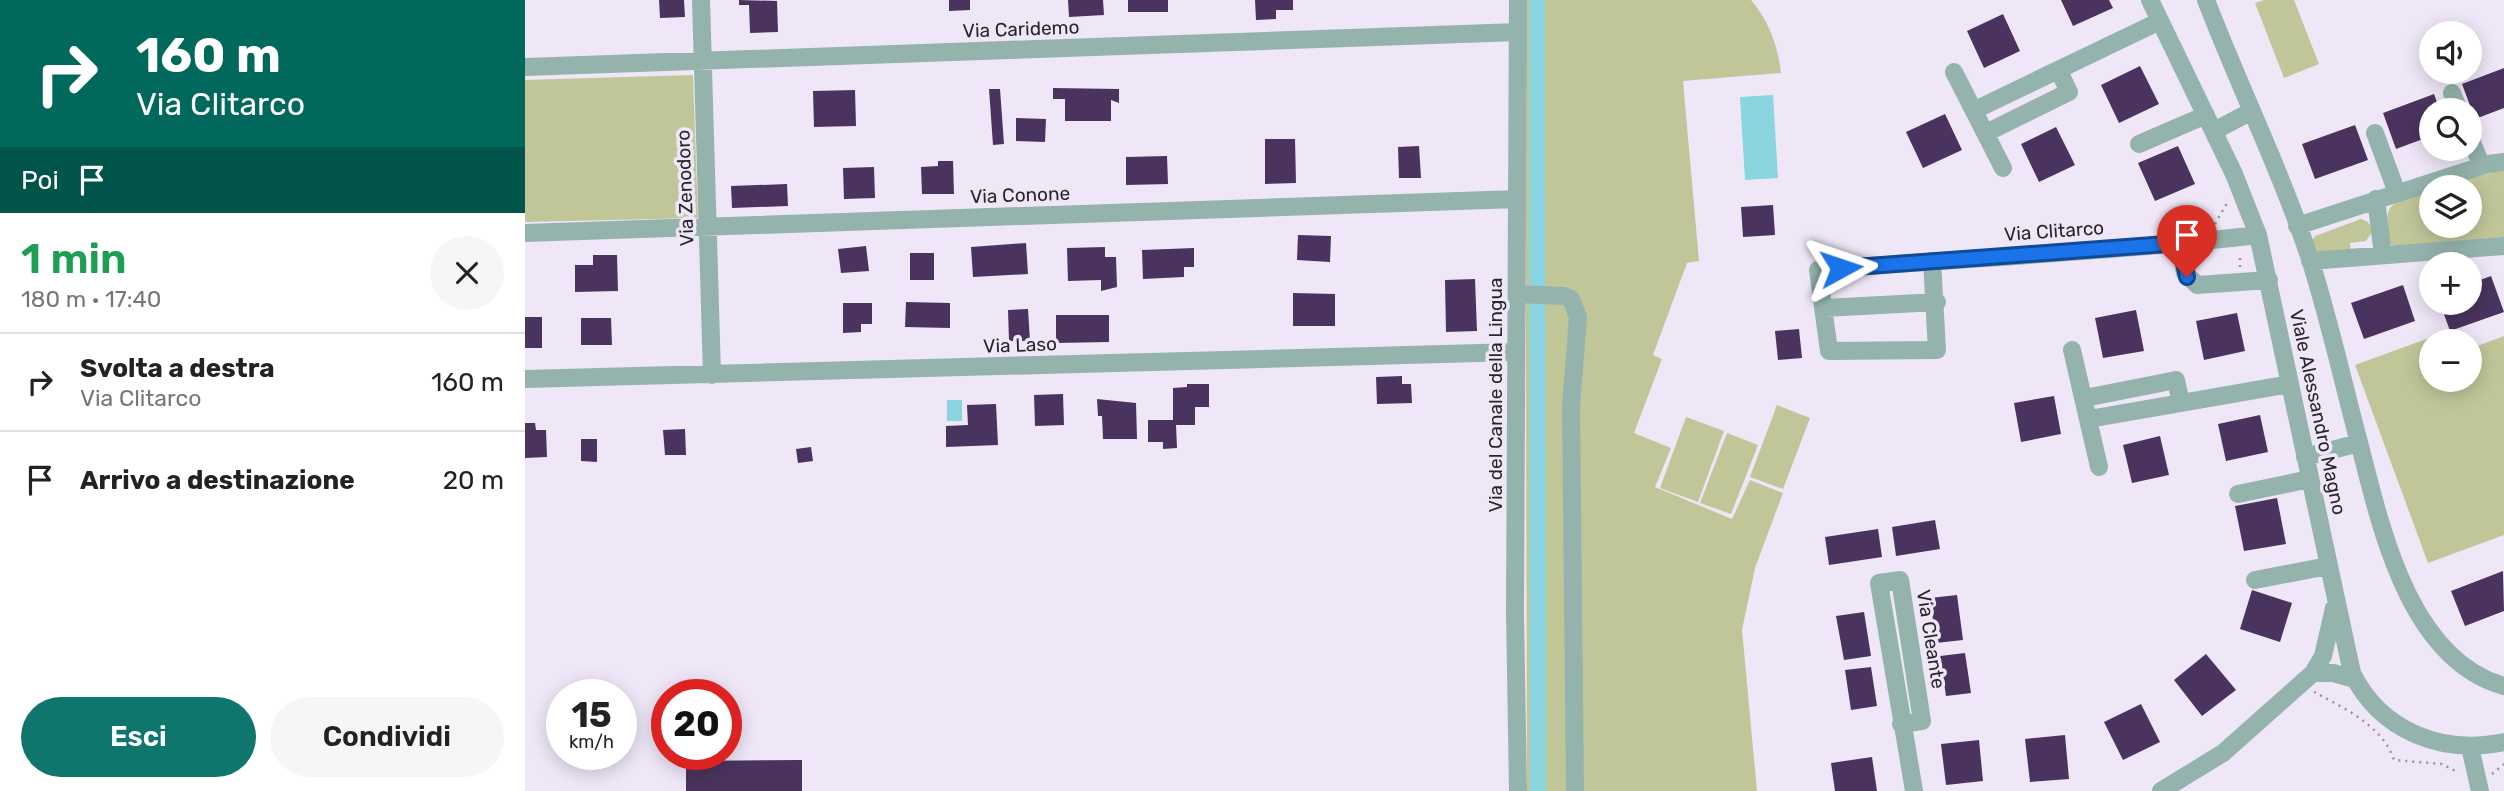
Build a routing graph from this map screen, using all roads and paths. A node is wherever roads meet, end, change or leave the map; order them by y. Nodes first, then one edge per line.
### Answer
1 (701, 0) edge
2 (1518, 0) edge
3 (2150, 0) edge
4 (2206, 0) edge
5 (2160, 21) junction
6 (1518, 32) junction
7 (701, 63) junction
8 (525, 67) edge
9 (2059, 71) junction
10 (1954, 72) dead end
11 (1975, 110) junction
12 (2250, 112) junction
13 (2206, 115) junction
14 (2214, 131) junction
15 (1986, 133) junction
16 (2375, 133) dead end
17 (2139, 144) dead end
18 (2480, 161) edge
19 (2504, 162) edge
20 (2482, 166) junction
21 (2003, 168) dead end
22 (2397, 192) junction
23 (1517, 199) junction
24 (2376, 200) junction
25 (709, 226) junction
26 (2297, 226) junction
27 (525, 233) edge
28 (2249, 236) junction
29 (2180, 243) junction
30 (2504, 246) edge
31 (2383, 255) junction
32 (1932, 261) junction
33 (2311, 261) junction
34 (2269, 280) junction
35 (2240, 282) junction
36 (1523, 294) junction
37 (1937, 302) junction
38 (1825, 308) junction
39 (2073, 350) dead end
40 (1516, 352) junction
41 (712, 375) junction
42 (525, 379) edge
43 (2290, 384) junction
44 (2085, 398) junction
45 (2181, 403) junction
46 (2089, 419) junction
47 (2359, 443) junction
48 (2305, 457) junction
49 (2099, 467) dead end
50 (2310, 479) junction
51 (2238, 494) dead end
52 (2328, 566) junction
53 (2255, 580) dead end
54 (2336, 601) junction
55 (2313, 673) junction
56 (2355, 679) junction
57 (2504, 686) edge
58 (1901, 724) junction
59 (2504, 742) edge
60 (2470, 747) junction
61 (1518, 791) edge
62 (1575, 791) edge
63 (1915, 791) edge
64 (2161, 791) edge
65 (2480, 791) edge

1 - 7 street, Via Zenodoro
2 - 6 street, Via del Canale della Lingua
3 - 5 street, Viale Alessandro Magno
4 - 12 street, Viale Alessandro Magno
5 - 9 street
5 - 13 street, Viale Alessandro Magno
6 - 7 street, Via Caridemo
6 - 23 street, Via del Canale della Lingua
7 - 8 street, Via Caridemo
7 - 25 street, Via Zenodoro
9 - 11 street
9 - 15 street
10 - 11 street
11 - 15 street
12 - 14 street
12 - 26 street, Viale Alessandro Magno
13 - 14 street, Viale Alessandro Magno
13 - 17 street
14 - 28 street, Viale Alessandro Magno
15 - 21 street
16 - 22 street
18 - 20 street
19 - 20 street
20 - 22 street
22 - 24 street
23 - 25 street, Via Conone
23 - 36 street, Via del Canale della Lingua
24 - 26 street
24 - 31 street
25 - 27 street, Via Conone
25 - 41 street, Via Zenodoro
26 - 33 street, Viale Alessandro Magno
28 - 29 street, Via Clitarco
28 - 34 street, Viale Alessandro Magno
28 - 35 path
29 - 32 street, Via Clitarco
29 - 35 street
30 - 31 street
31 - 33 street
32 - 37 street, Via Clitarco
32 - 38 street, Via Clitarco
33 - 47 street, Viale Alessandro Magno
34 - 35 street
34 - 43 street, Viale Alessandro Magno
36 - 40 street, Via del Canale della Lingua
36 - 62 street
37 - 38 street
37 - 38 street, Via Clitarco
39 - 44 street
40 - 41 street, Via Laso
40 - 61 street, Via del Canale della Lingua
41 - 42 street, Via Laso
43 - 45 street
43 - 48 street, Viale Alessandro Magno
44 - 45 street
44 - 46 street
45 - 46 street
46 - 49 street
47 - 48 street
47 - 57 street, Viale Alessandro Magno
48 - 50 street, Viale Alessandro Magno
50 - 51 street
50 - 52 street, Viale Alessandro Magno
52 - 53 street
52 - 54 street, Viale Alessandro Magno
54 - 55 street
54 - 56 street, Viale Alessandro Magno
55 - 56 street
55 - 64 street
56 - 60 street, Viale Alessandro Magno
58 - 58 street, Via Cleante
58 - 63 street, Via Cleante
59 - 60 street, Viale Alessandro Magno
60 - 65 street

